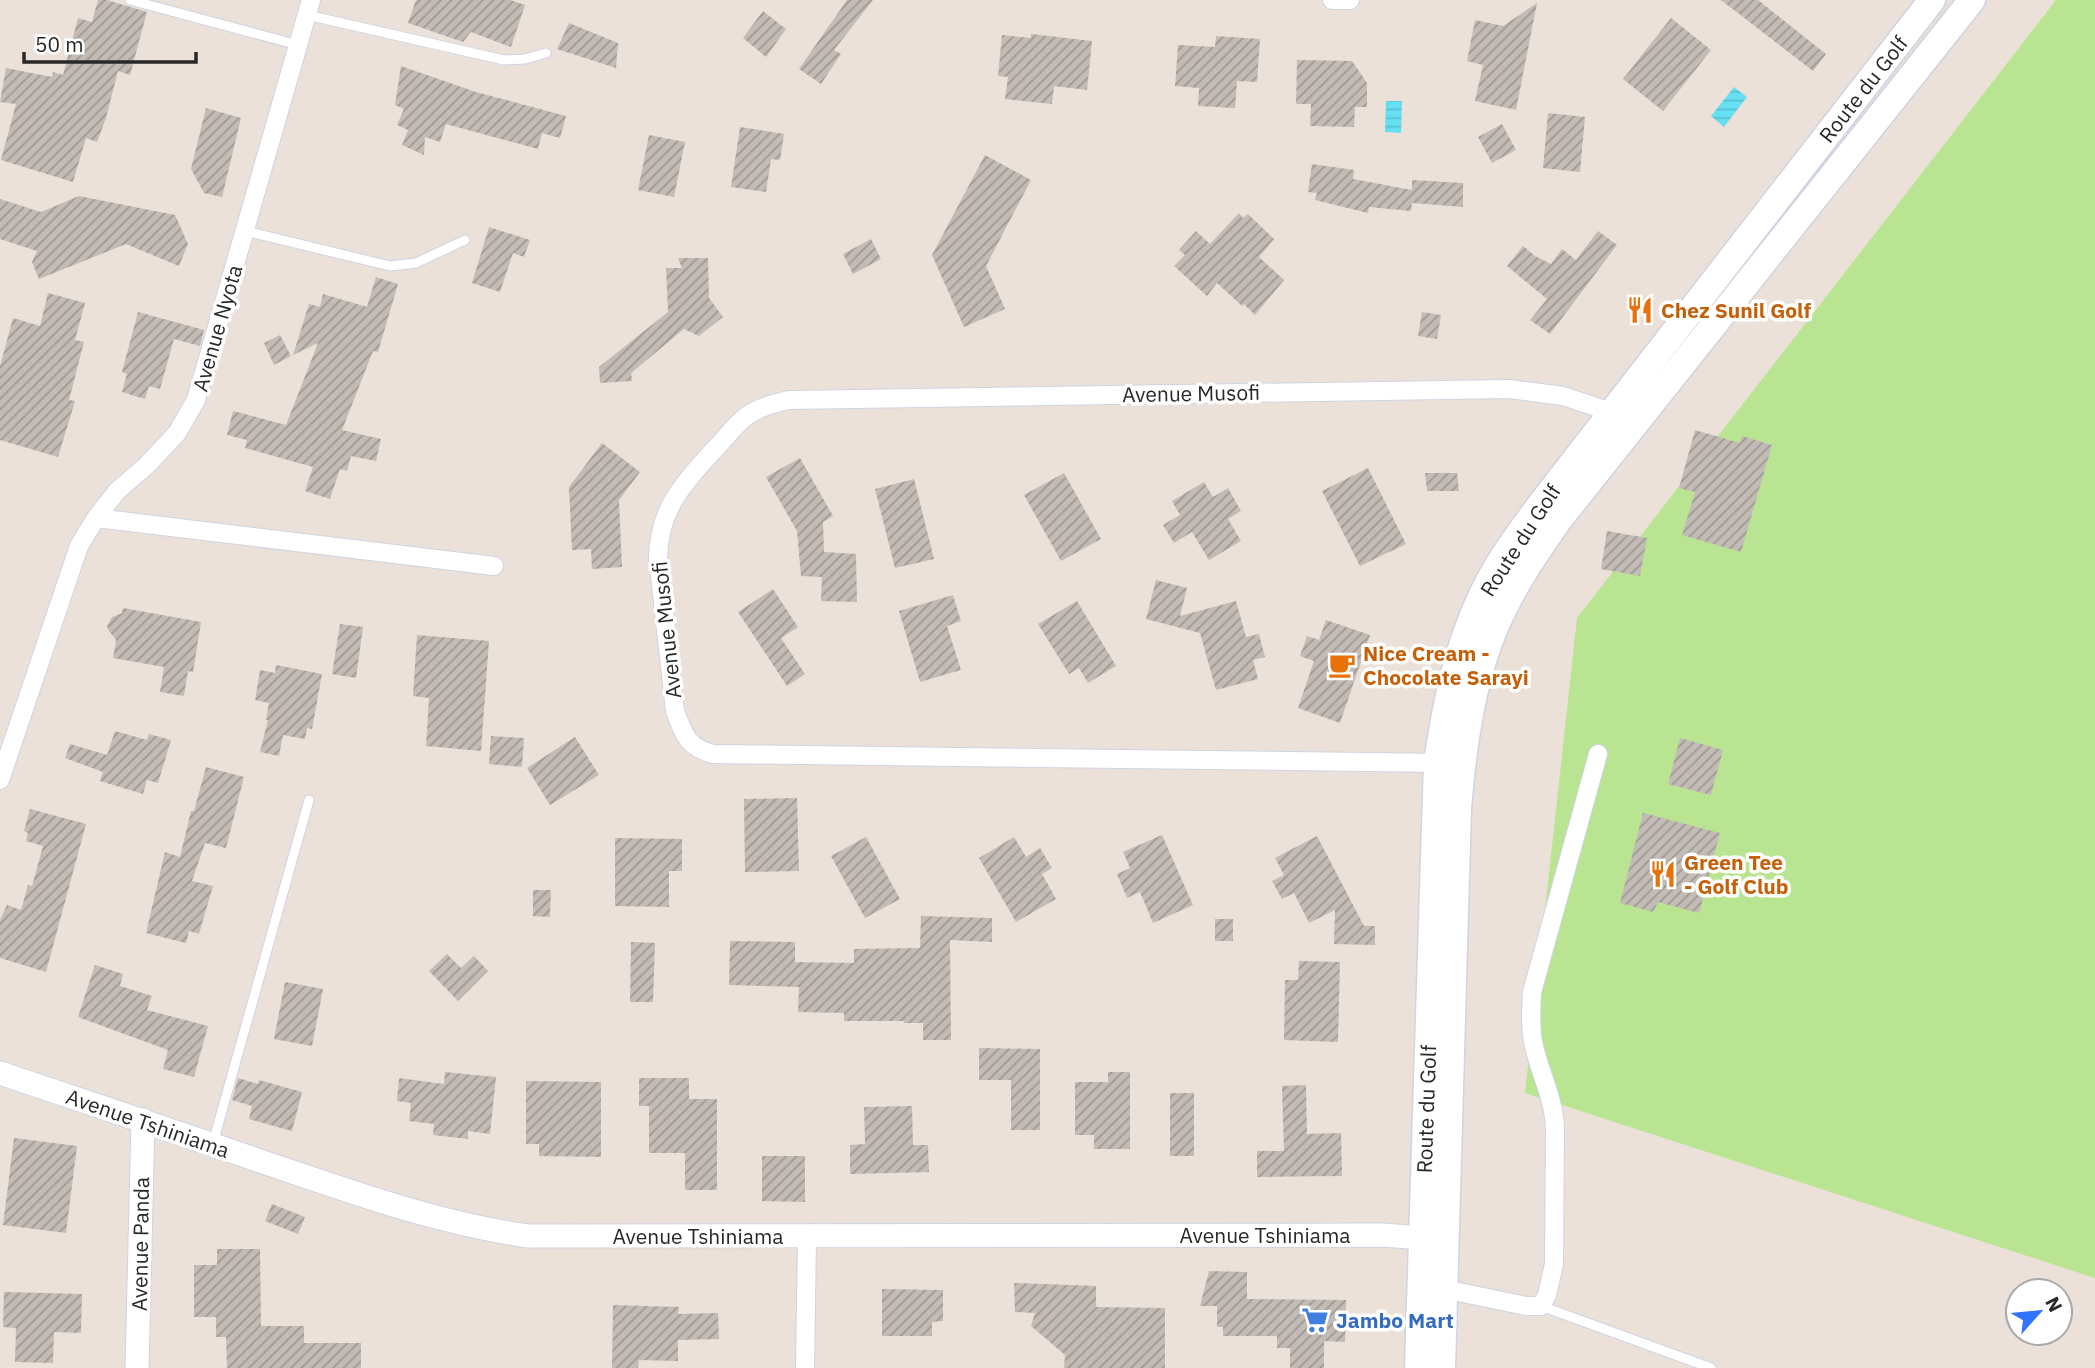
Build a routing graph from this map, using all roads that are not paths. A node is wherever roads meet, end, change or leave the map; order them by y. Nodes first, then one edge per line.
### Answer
1 (130, 0) edge
2 (1332, 0) edge
3 (1350, 0) edge
4 (1933, 0) edge
5 (1972, 0) edge
6 (309, 8) edge
7 (298, 45) junction
8 (545, 53) dead end
9 (245, 232) junction
10 (465, 240) dead end
11 (1624, 417) junction
12 (96, 518) junction
13 (494, 566) dead end
14 (1598, 754) dead end
15 (1449, 764) junction
16 (0, 780) edge
17 (309, 800) dead end
18 (0, 1073) edge
19 (143, 1121) junction
20 (213, 1145) junction
21 (807, 1236) junction
22 (1433, 1238) junction
23 (1432, 1287) junction
24 (1541, 1306) junction
25 (137, 1368) edge
26 (805, 1368) edge
27 (1418, 1368) edge
28 (1442, 1368) edge
29 (1711, 1368) edge

1 - 7 lane
2 - 3 street
4 - 11 main road, Route du Golf
5 - 11 main road
6 - 7 street, Avenue Nyota
6 - 8 lane
7 - 9 street, Avenue Nyota
9 - 10 lane
9 - 12 street, Avenue Nyota
11 - 15 main road, Route du Golf
11 - 15 street, Avenue Musofi
12 - 13 street
12 - 16 street, Avenue Nyota
14 - 24 street
15 - 22 main road, Route du Golf
17 - 20 lane
18 - 19 street, Avenue Tshiniama
19 - 20 street, Avenue Tshiniama
19 - 25 street, Avenue Panda
20 - 21 street, Avenue Tshiniama
21 - 22 street, Avenue Tshiniama
21 - 26 street
22 - 23 main road, Route du Golf
23 - 24 street
23 - 27 main road, Route du Golf
23 - 28 main road
24 - 29 lane

